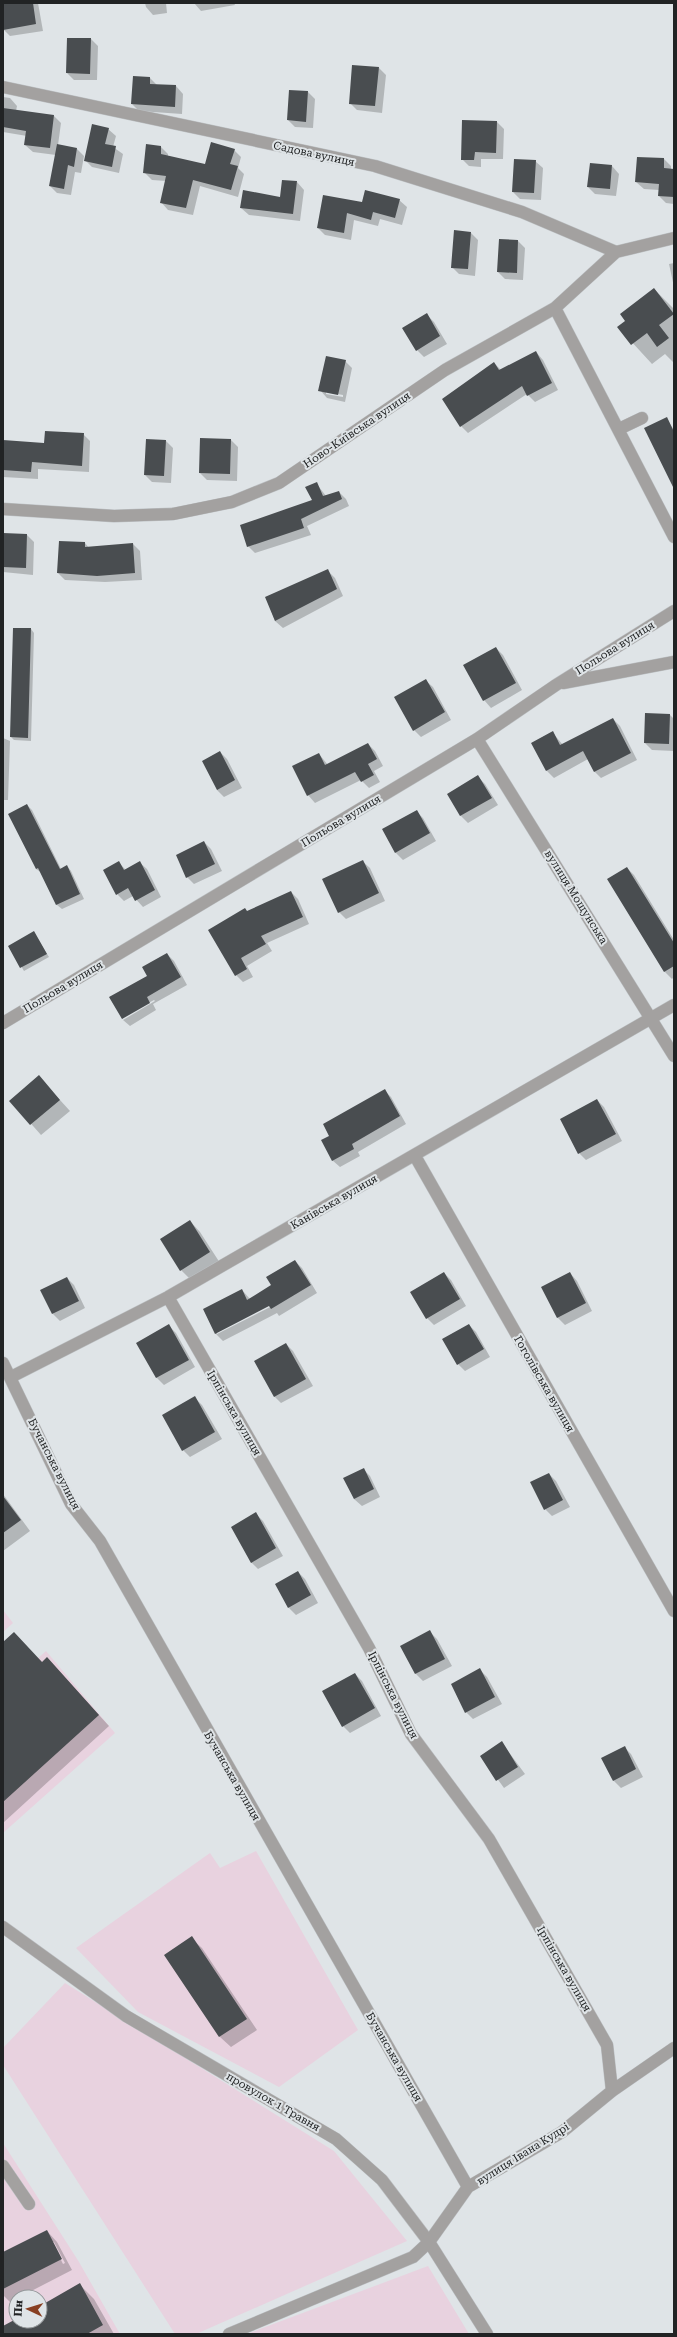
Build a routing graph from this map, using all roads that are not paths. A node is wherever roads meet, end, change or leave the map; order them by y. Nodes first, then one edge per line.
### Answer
1 (3, 87) edge
2 (674, 238) edge
3 (616, 252) junction
4 (555, 308) junction
5 (642, 418) dead end
6 (619, 429) junction
7 (3, 509) edge
8 (674, 537) edge
9 (674, 610) edge
10 (674, 662) edge
11 (556, 685) junction
12 (477, 739) junction
13 (674, 1005) edge
14 (651, 1017) junction
15 (3, 1023) edge
16 (674, 1056) edge
17 (415, 1156) junction
18 (168, 1297) junction
19 (3, 1363) edge
20 (11, 1377) junction
21 (674, 1611) edge
22 (3, 1927) edge
23 (674, 2048) edge
24 (612, 2091) junction
25 (3, 2166) edge
26 (468, 2187) junction
27 (29, 2204) dead end
28 (429, 2242) junction
29 (229, 2334) edge
30 (486, 2334) edge

1 - 3 street, Садова вулиця
2 - 3 street, Ново-Київська вулиця
3 - 4 street, Ново-Київська вулиця
4 - 6 street
4 - 7 street, Ново-Київська вулиця
5 - 6 street
6 - 8 street
9 - 11 street, Польова вулиця
10 - 11 street
11 - 12 street, Польова вулиця
12 - 14 street, вулиця Мощунська
12 - 15 street, Польова вулиця
13 - 14 street, Канівська вулиця
14 - 16 street, вулиця Мощунська
14 - 17 street, Канівська вулиця
17 - 18 street, Канівська вулиця
17 - 21 street, Гоголівська вулиця
18 - 20 street, Канівська вулиця
18 - 24 street, Ірпінська вулиця
19 - 20 street, Бучанська вулиця
20 - 26 street, Бучанська вулиця
22 - 28 street, провулок 1 Травня
23 - 24 street, вулиця Івана Кудрі
24 - 26 street, вулиця Івана Кудрі
25 - 27 street
26 - 28 street, вулиця Івана Кудрі
28 - 29 street, вулиця Івана Кудрі
28 - 30 street, провулок 1 Травня

